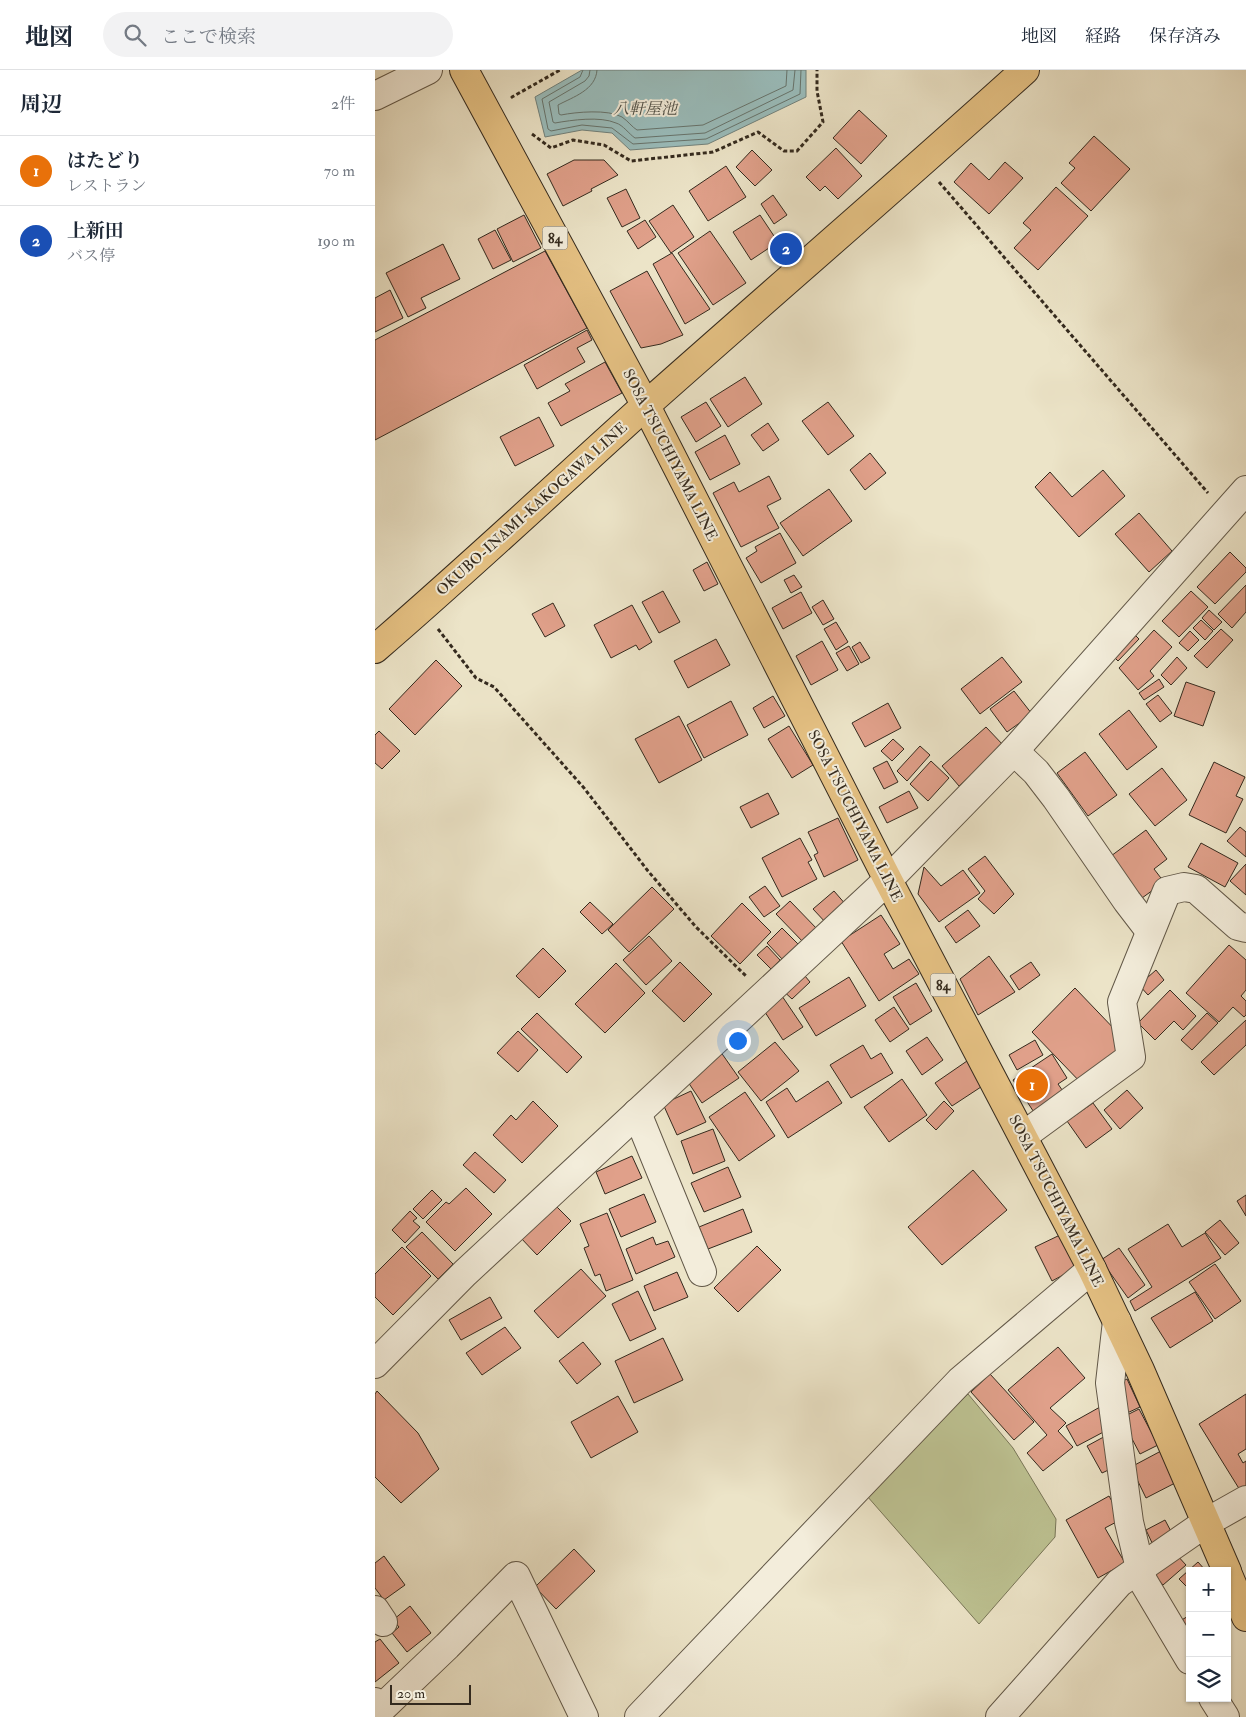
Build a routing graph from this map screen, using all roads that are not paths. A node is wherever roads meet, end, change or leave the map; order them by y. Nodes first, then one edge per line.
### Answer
1 (428, 70) edge
2 (464, 70) edge
3 (1025, 70) edge
4 (375, 96) edge
5 (645, 406) junction
6 (1246, 490) edge
7 (375, 649) edge
8 (1014, 751) junction
9 (888, 880) junction
10 (1246, 928) edge
11 (1150, 931) junction
12 (637, 1113) junction
13 (1023, 1136) junction
14 (1092, 1269) junction
15 (702, 1272) dead end
16 (1117, 1321) junction
17 (375, 1364) edge
18 (1246, 1500) edge
19 (1207, 1522) junction
20 (1225, 1567) edge
21 (1140, 1568) junction
22 (1231, 1581) edge
23 (1246, 1617) edge
24 (1188, 1657) edge
25 (375, 1702) edge
26 (1216, 1702) edge
27 (583, 1717) edge
28 (639, 1717) edge
29 (1000, 1717) edge
30 (1225, 1717) edge

1 - 4 street
2 - 5 main road, SOSA TSUCHIYAMA LINE / 84
3 - 5 main road, OKUBO-INAMI-KAKOGAWA LINE
5 - 7 main road, OKUBO-INAMI-KAKOGAWA LINE
5 - 9 main road, SOSA TSUCHIYAMA LINE / 84
6 - 8 street
8 - 9 street
8 - 11 street
9 - 12 street
9 - 13 main road, SOSA TSUCHIYAMA LINE / 84
10 - 11 street
11 - 13 street
12 - 15 street
12 - 17 street
13 - 14 main road, SOSA TSUCHIYAMA LINE / 84
14 - 16 main road, SOSA TSUCHIYAMA LINE / 84
14 - 28 street
16 - 19 main road, SOSA TSUCHIYAMA LINE / 84
16 - 21 street
18 - 19 street
19 - 20 main road, SOSA TSUCHIYAMA LINE / 84
19 - 21 street
21 - 24 street
21 - 29 street
22 - 23 main road, SOSA TSUCHIYAMA LINE / 84
25 - 27 street
26 - 30 street

